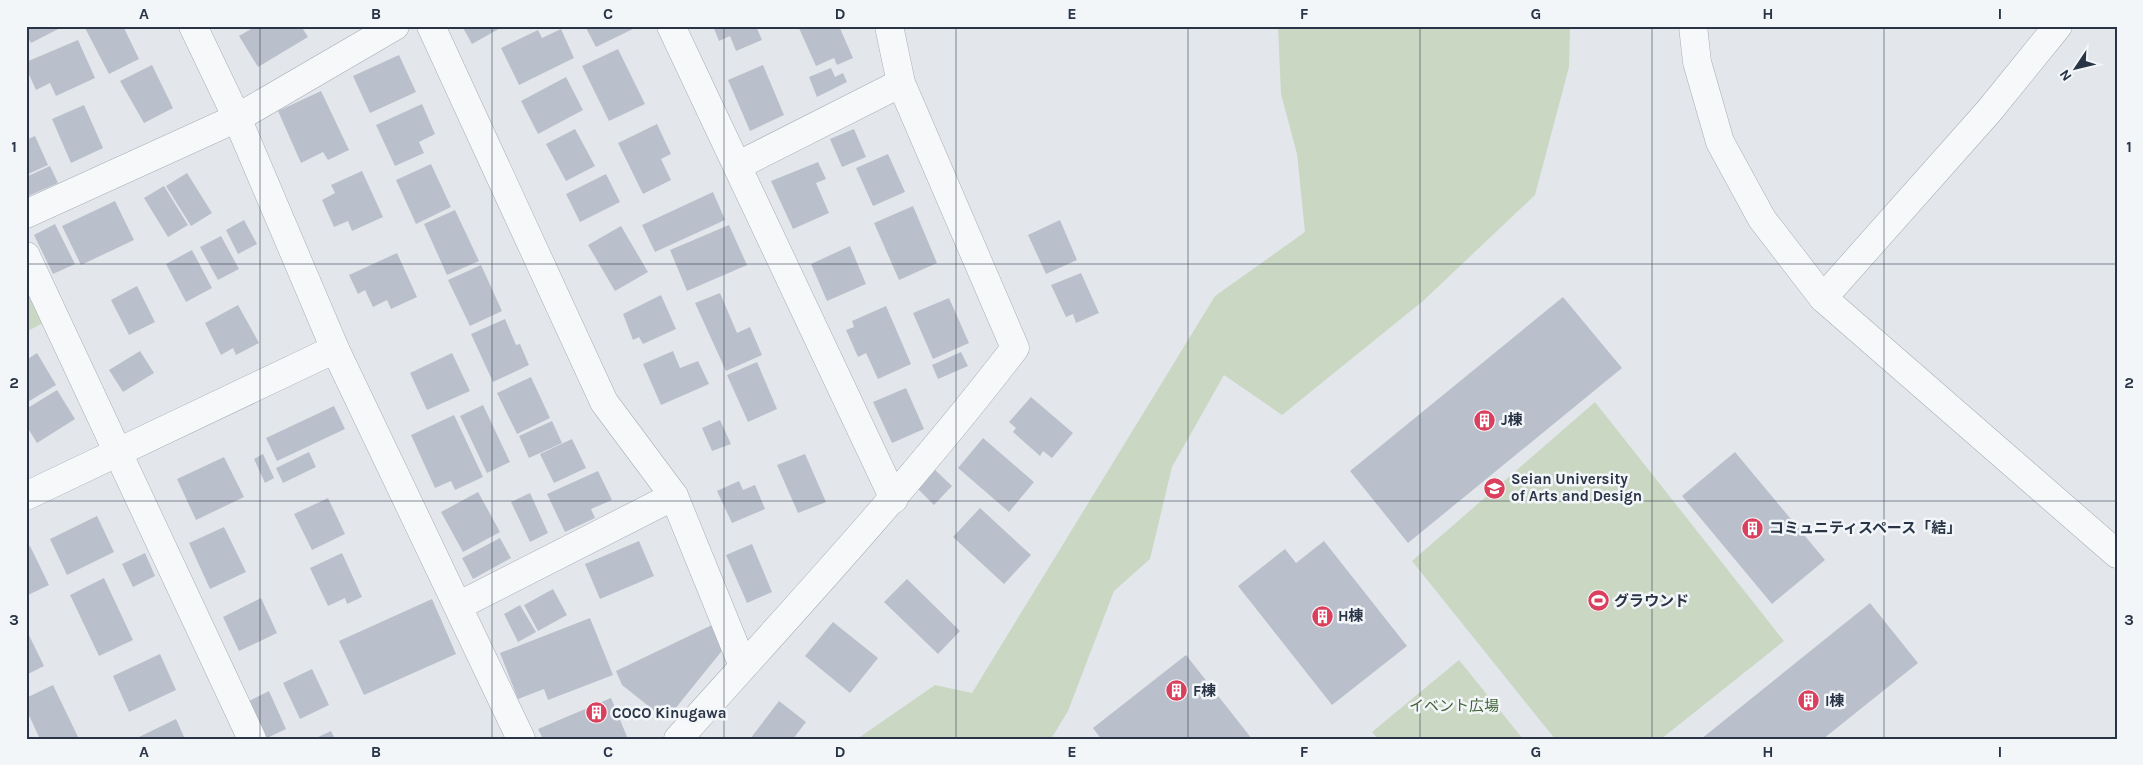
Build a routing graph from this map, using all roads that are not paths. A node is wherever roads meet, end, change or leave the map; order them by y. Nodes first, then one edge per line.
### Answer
1 (192, 26) edge
2 (395, 26) edge
3 (431, 26) edge
4 (671, 26) edge
5 (888, 26) edge
6 (1693, 26) edge
7 (2058, 26) edge
8 (901, 83) junction
9 (237, 118) junction
10 (737, 166) junction
11 (26, 214) edge
12 (26, 256) edge
13 (1823, 298) junction
14 (335, 349) junction
15 (118, 452) junction
16 (26, 496) edge
17 (674, 496) junction
18 (894, 499) junction
19 (2117, 554) edge
20 (458, 606) junction
21 (744, 666) junction
22 (252, 739) edge
23 (521, 739) edge
24 (678, 739) edge

1 - 9 street
2 - 9 street
3 - 17 street
4 - 10 street
5 - 8 street
6 - 13 street
7 - 13 street
8 - 10 street
8 - 18 street
9 - 11 street
9 - 14 street
10 - 18 street
12 - 15 street
13 - 19 street
14 - 15 street
14 - 20 street
15 - 16 street
15 - 22 street
17 - 20 street
17 - 21 street
18 - 21 street
20 - 23 street
21 - 24 street

